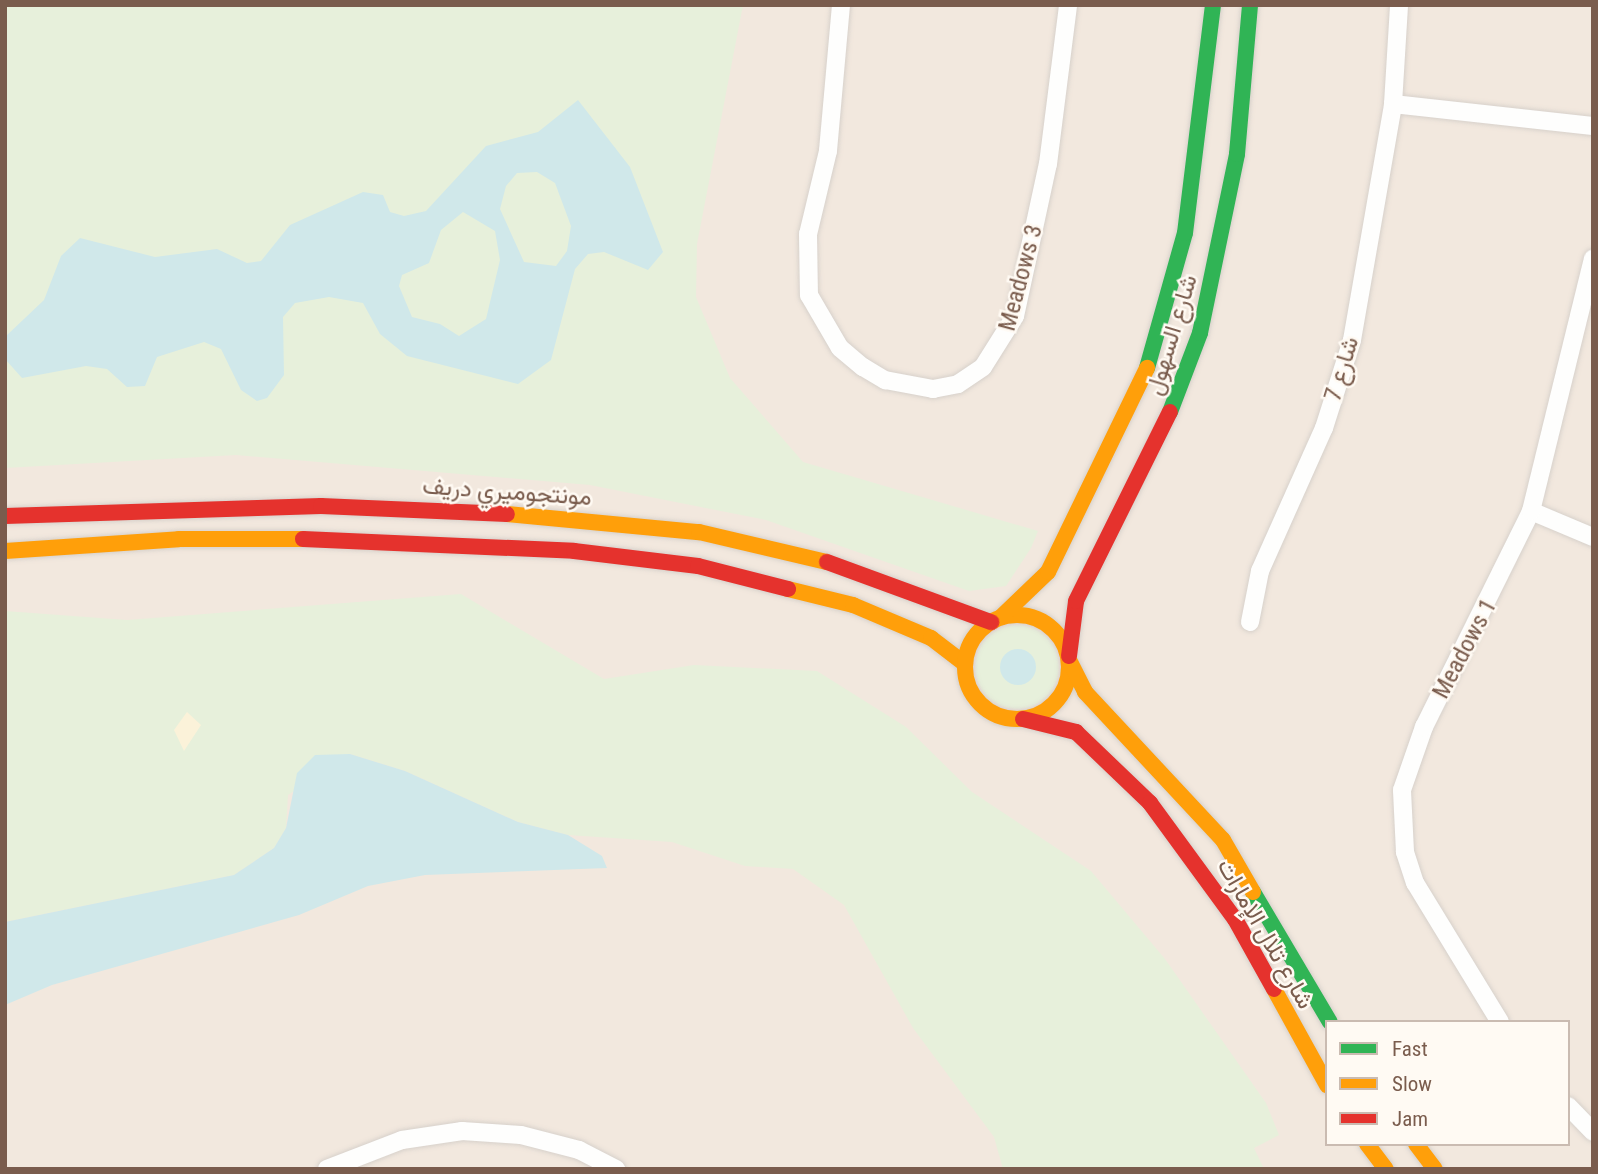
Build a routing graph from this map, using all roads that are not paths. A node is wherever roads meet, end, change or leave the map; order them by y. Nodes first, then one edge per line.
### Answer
1 (841, 5) edge
2 (1068, 5) edge
3 (1250, 5) edge
4 (1399, 5) edge
5 (1211, 9) edge
6 (1393, 104) junction
7 (1593, 126) edge
8 (1593, 259) edge
9 (1531, 511) junction
10 (5, 516) edge
11 (1593, 537) edge
12 (5, 551) edge
13 (996, 619) junction
14 (1250, 622) dead end
15 (1070, 659) junction
16 (965, 664) junction
17 (1023, 719) junction
18 (1329, 1020) edge
19 (1499, 1020) edge
20 (1325, 1080) edge
21 (1570, 1108) edge
22 (1593, 1132) edge
23 (1368, 1146) edge
24 (1418, 1146) edge
25 (327, 1169) edge
26 (616, 1169) edge
27 (1385, 1169) edge
28 (1435, 1169) edge

1 - 2 street, Meadows 3
3 - 15 main road, شارع السهول
4 - 6 street, شارع 7
5 - 13 main road, شارع السهول
6 - 7 street
6 - 14 street, شارع 7
8 - 9 street, Meadows 1
9 - 11 street
9 - 19 street, Meadows 1
10 - 13 main road, مونتجوميري دريف
12 - 16 main road
13 - 15 main road
13 - 16 main road
15 - 17 main road
15 - 18 main road, شارع تلال الإمارات
16 - 17 main road
17 - 20 main road, شارع تلال الإمارات
21 - 22 street
23 - 27 main road
24 - 28 main road
25 - 26 street

